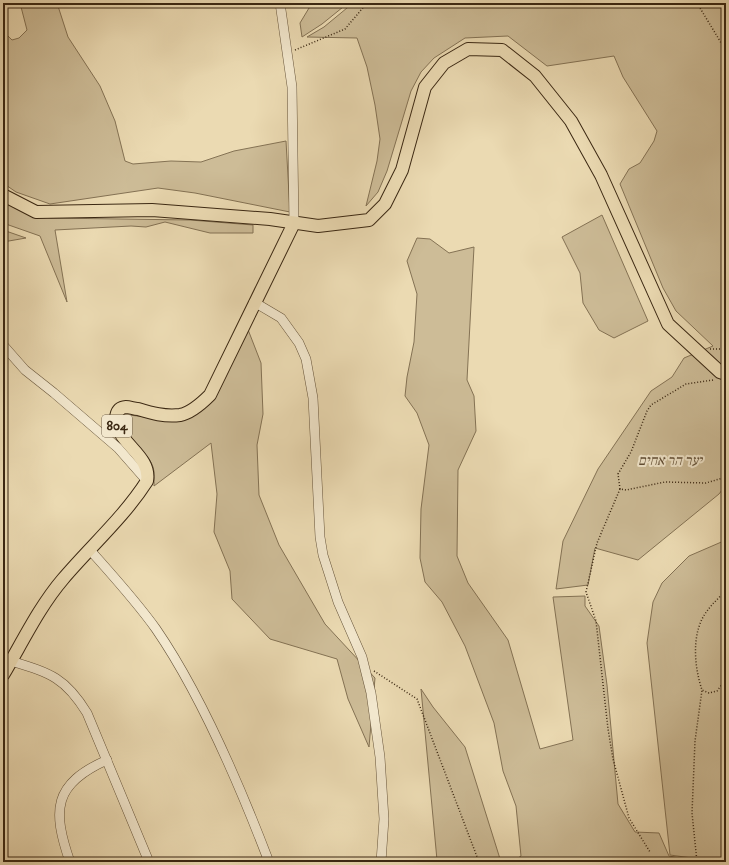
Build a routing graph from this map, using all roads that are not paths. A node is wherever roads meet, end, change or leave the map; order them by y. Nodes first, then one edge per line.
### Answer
1 (280, 3) edge
2 (3, 196) edge
3 (294, 224) junction
4 (254, 302) junction
5 (3, 344) edge
6 (723, 373) edge
7 (147, 481) junction
8 (90, 550) junction
9 (11, 661) junction
10 (3, 675) edge
11 (107, 760) junction
12 (70, 862) edge
13 (149, 862) edge
14 (269, 862) edge
15 (381, 862) edge

1 - 3 street
2 - 3 main road
3 - 4 main road, 804
3 - 6 main road
4 - 7 main road, 804
4 - 15 street
5 - 7 street
7 - 8 main road
8 - 9 main road
8 - 14 street
9 - 10 main road
9 - 11 street
11 - 12 street
11 - 13 street

